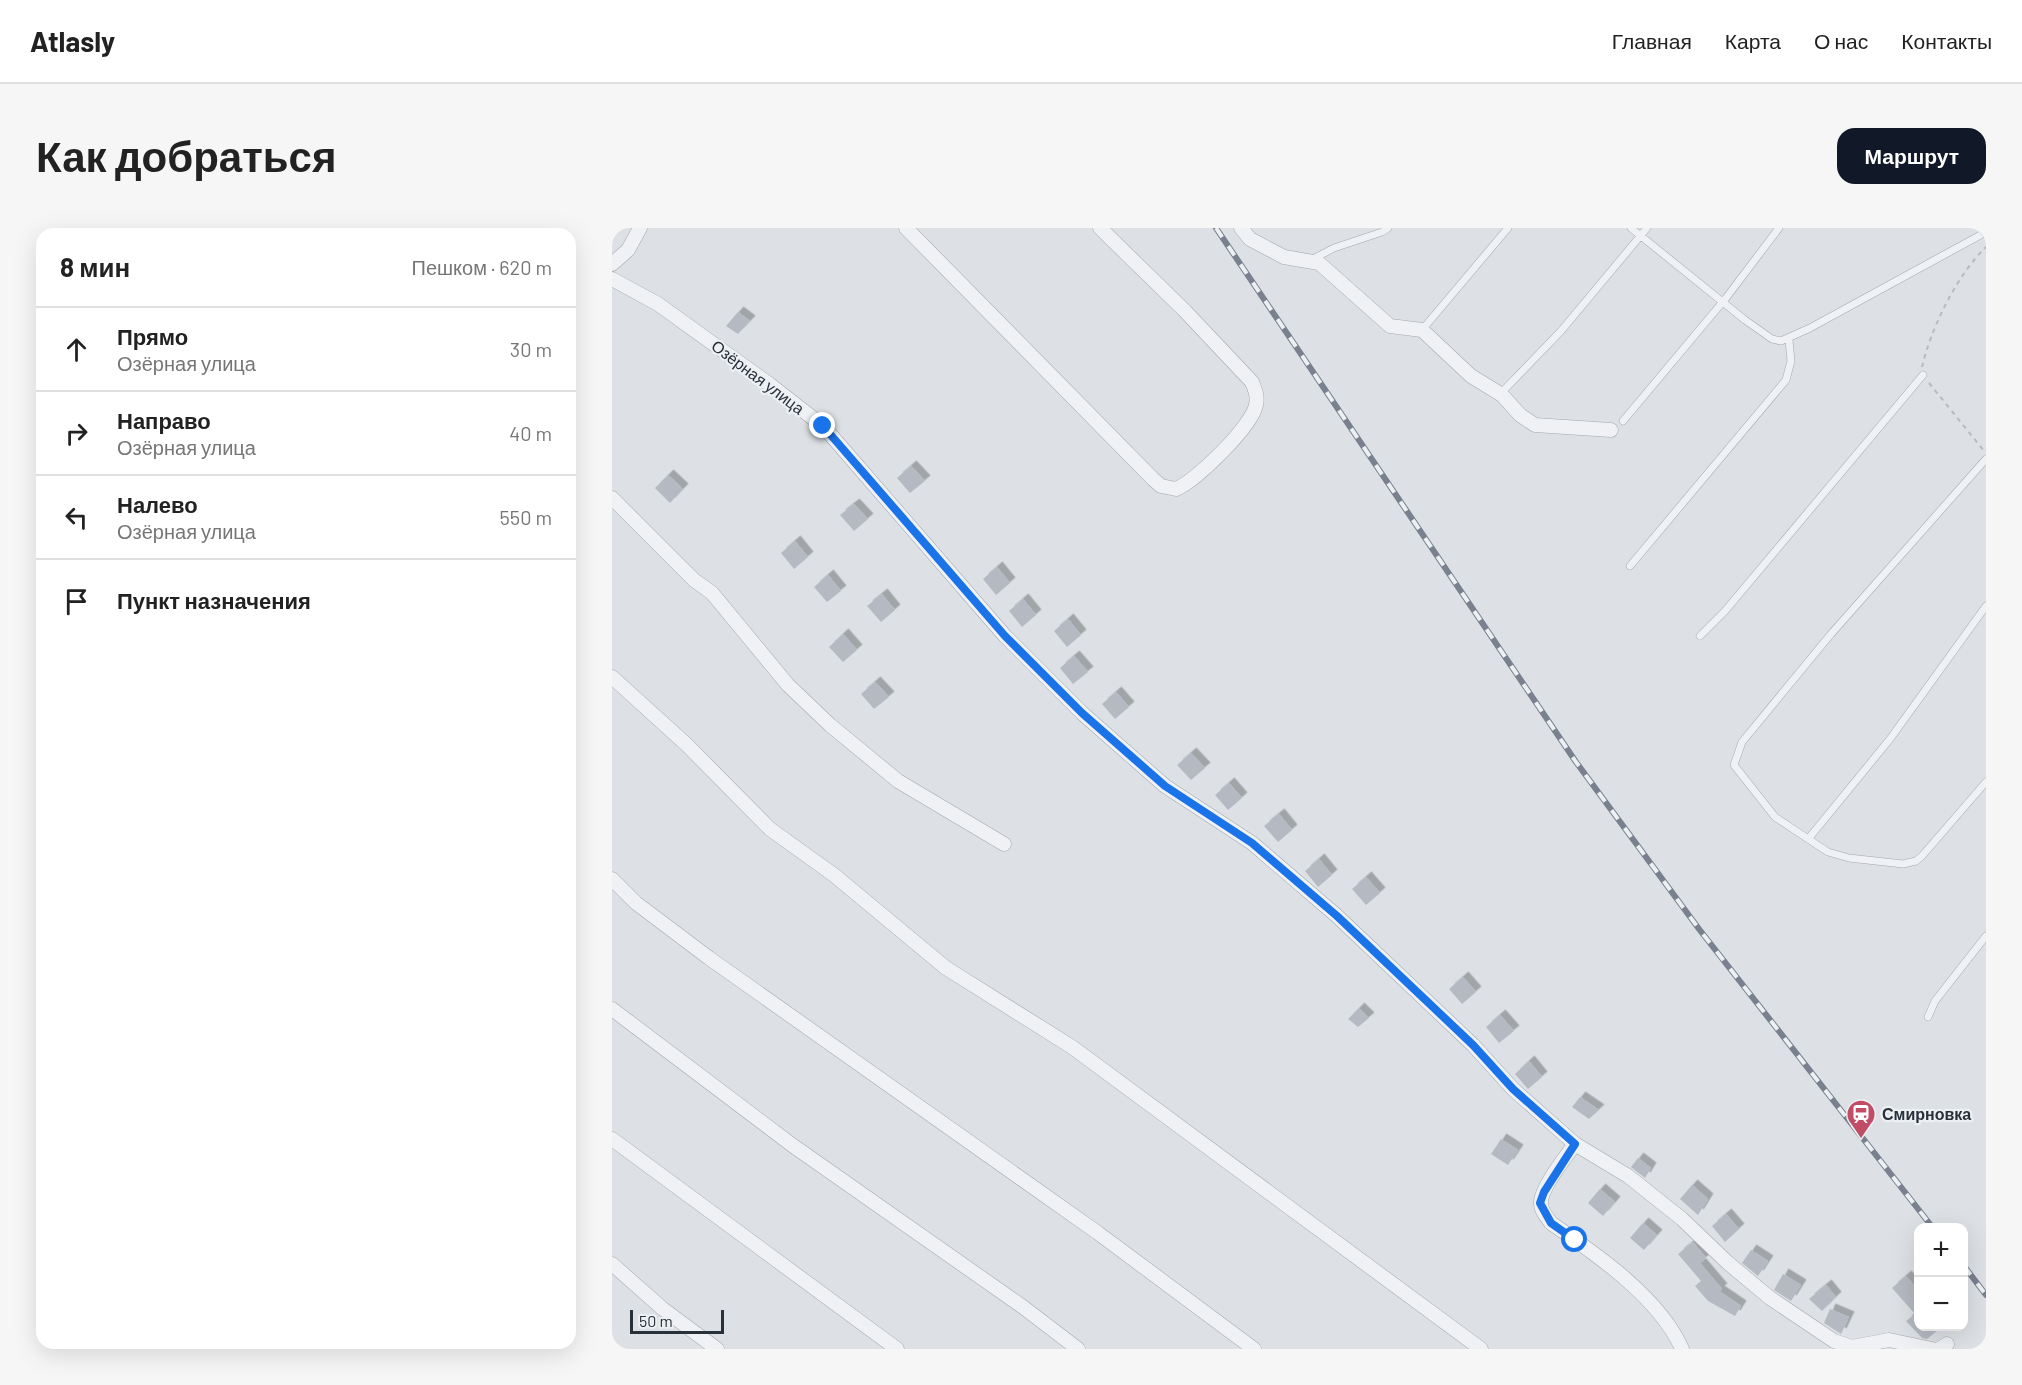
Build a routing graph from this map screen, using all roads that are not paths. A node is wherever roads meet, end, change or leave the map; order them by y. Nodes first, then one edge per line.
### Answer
1 (640, 228) edge
2 (906, 228) edge
3 (1100, 228) edge
4 (1241, 228) edge
5 (1388, 228) edge
6 (1509, 228) edge
7 (1631, 228) edge
8 (1647, 228) edge
9 (1779, 228) edge
10 (1986, 232) edge
11 (1641, 236) junction
12 (1309, 261) junction
13 (612, 264) edge
14 (612, 279) edge
15 (1724, 300) junction
16 (1422, 330) junction
17 (1789, 340) junction
18 (1923, 375) road end
19 (1505, 389) dead end
20 (1623, 421) dead end
21 (1611, 430) dead end
22 (1986, 459) edge
23 (612, 498) edge
24 (1630, 566) dead end
25 (1986, 606) edge
26 (1700, 636) dead end
27 (612, 677) edge
28 (1986, 782) edge
29 (1809, 838) junction
30 (1004, 844) dead end
31 (612, 879) edge
32 (1986, 936) edge
33 (612, 1009) edge
34 (1928, 1017) dead end
35 (612, 1139) edge
36 (1575, 1144) junction
37 (612, 1264) edge
38 (717, 1349) edge
39 (897, 1349) edge
40 (1078, 1349) edge
41 (1254, 1349) edge
42 (1481, 1349) edge
43 (1682, 1349) edge
44 (1932, 1349) edge

1 - 13 street
2 - 3 street
4 - 12 street
5 - 12 lane
6 - 16 lane
7 - 11 lane
8 - 11 lane
9 - 15 lane
10 - 17 lane
11 - 15 lane
11 - 19 lane
12 - 16 street
14 - 36 street, Озёрная улица
15 - 17 lane
15 - 20 lane
16 - 21 street
17 - 24 lane
18 - 26 lane
22 - 29 lane
23 - 30 street
25 - 29 lane
27 - 42 street
28 - 29 lane
31 - 41 street
32 - 34 lane
33 - 40 street
35 - 39 street
36 - 43 street
36 - 44 street, Озёрная улица
37 - 38 street

